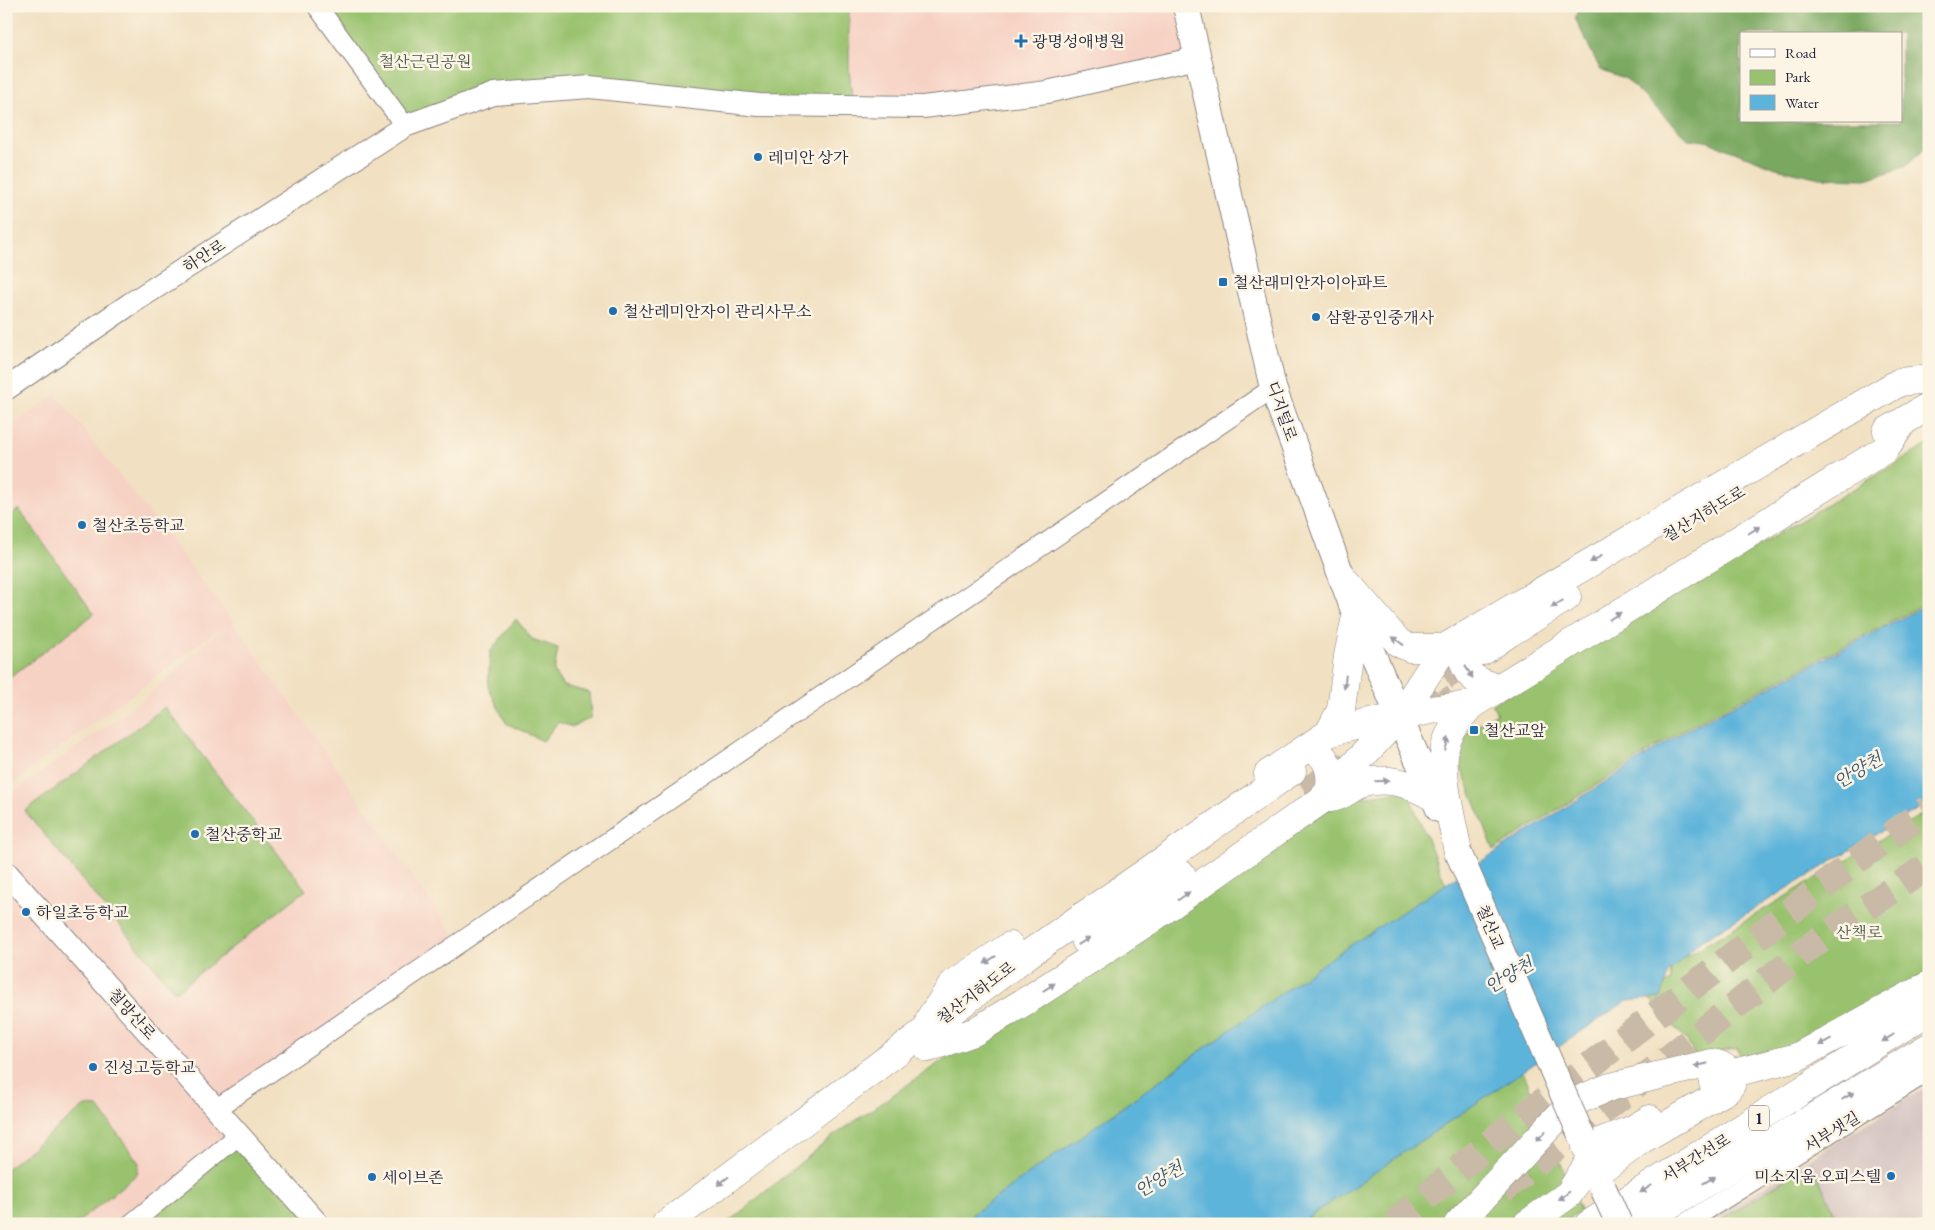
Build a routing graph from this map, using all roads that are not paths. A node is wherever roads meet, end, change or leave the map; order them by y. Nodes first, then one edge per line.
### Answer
1 (317, 6) edge
2 (1186, 6) edge
3 (1197, 58) junction
4 (405, 126) junction
5 (1929, 380) edge
6 (1273, 388) junction
7 (6, 389) edge
8 (1929, 406) edge
9 (1342, 577) junction
10 (1356, 616) junction
11 (1477, 659) junction
12 (1471, 706) junction
13 (1399, 717) junction
14 (1329, 734) junction
15 (1307, 748) junction
16 (1311, 789) junction
17 (1441, 794) junction
18 (1458, 852) joint
19 (6, 872) edge
20 (1929, 984) edge
21 (1929, 1011) edge
22 (922, 1043) junction
23 (1929, 1047) edge
24 (1929, 1071) edge
25 (1730, 1074) junction
26 (216, 1109) junction
27 (239, 1135) junction
28 (1592, 1161) junction
29 (131, 1224) edge
30 (318, 1224) edge
31 (666, 1224) edge
32 (696, 1224) edge
33 (1458, 1224) edge
34 (1527, 1224) edge
35 (1589, 1224) edge
36 (1619, 1224) edge
37 (1638, 1224) edge
38 (1684, 1224) edge

1 - 4 street
2 - 3 main road, 디지털로
3 - 4 street, 하안로
3 - 6 main road, 디지털로
4 - 7 street, 하안로
5 -> 11 main road, 철산지하도로
6 - 9 main road, 디지털로
6 - 26 street
11 -> 8 main road
9 - 10 main road, 디지털로
11 -> 9 main road
10 - 13 main road, 디지털로
10 -> 14 main road
11 - 12 main road
11 - 13 main road
12 - 13 main road
17 -> 12 main road
13 - 14 main road
13 - 16 main road
13 - 17 main road, 디지털로
14 - 15 main road
15 - 16 main road
15 -> 22 main road
16 -> 17 main road
16 - 22 main road, 철산지하도로
22 -> 16 main road
17 - 18 main road
18 - 28 main road, 철산교, bridge
19 - 26 street, 철망산로
20 -> 25 main road
21 -> 35 main road, 서부간선로 / 1
22 -> 31 main road, 철산지하도로
22 - 32 main road, 철산지하도로
37 -> 23 main road, 서부간선로 / 1
24 - 38 street, 서부샛길
25 - 28 main road
25 -> 33 main road
26 - 27 street, 철망산로
27 - 29 street
27 - 30 street, 철망산로
28 -> 34 main road
28 - 36 main road, bridge

